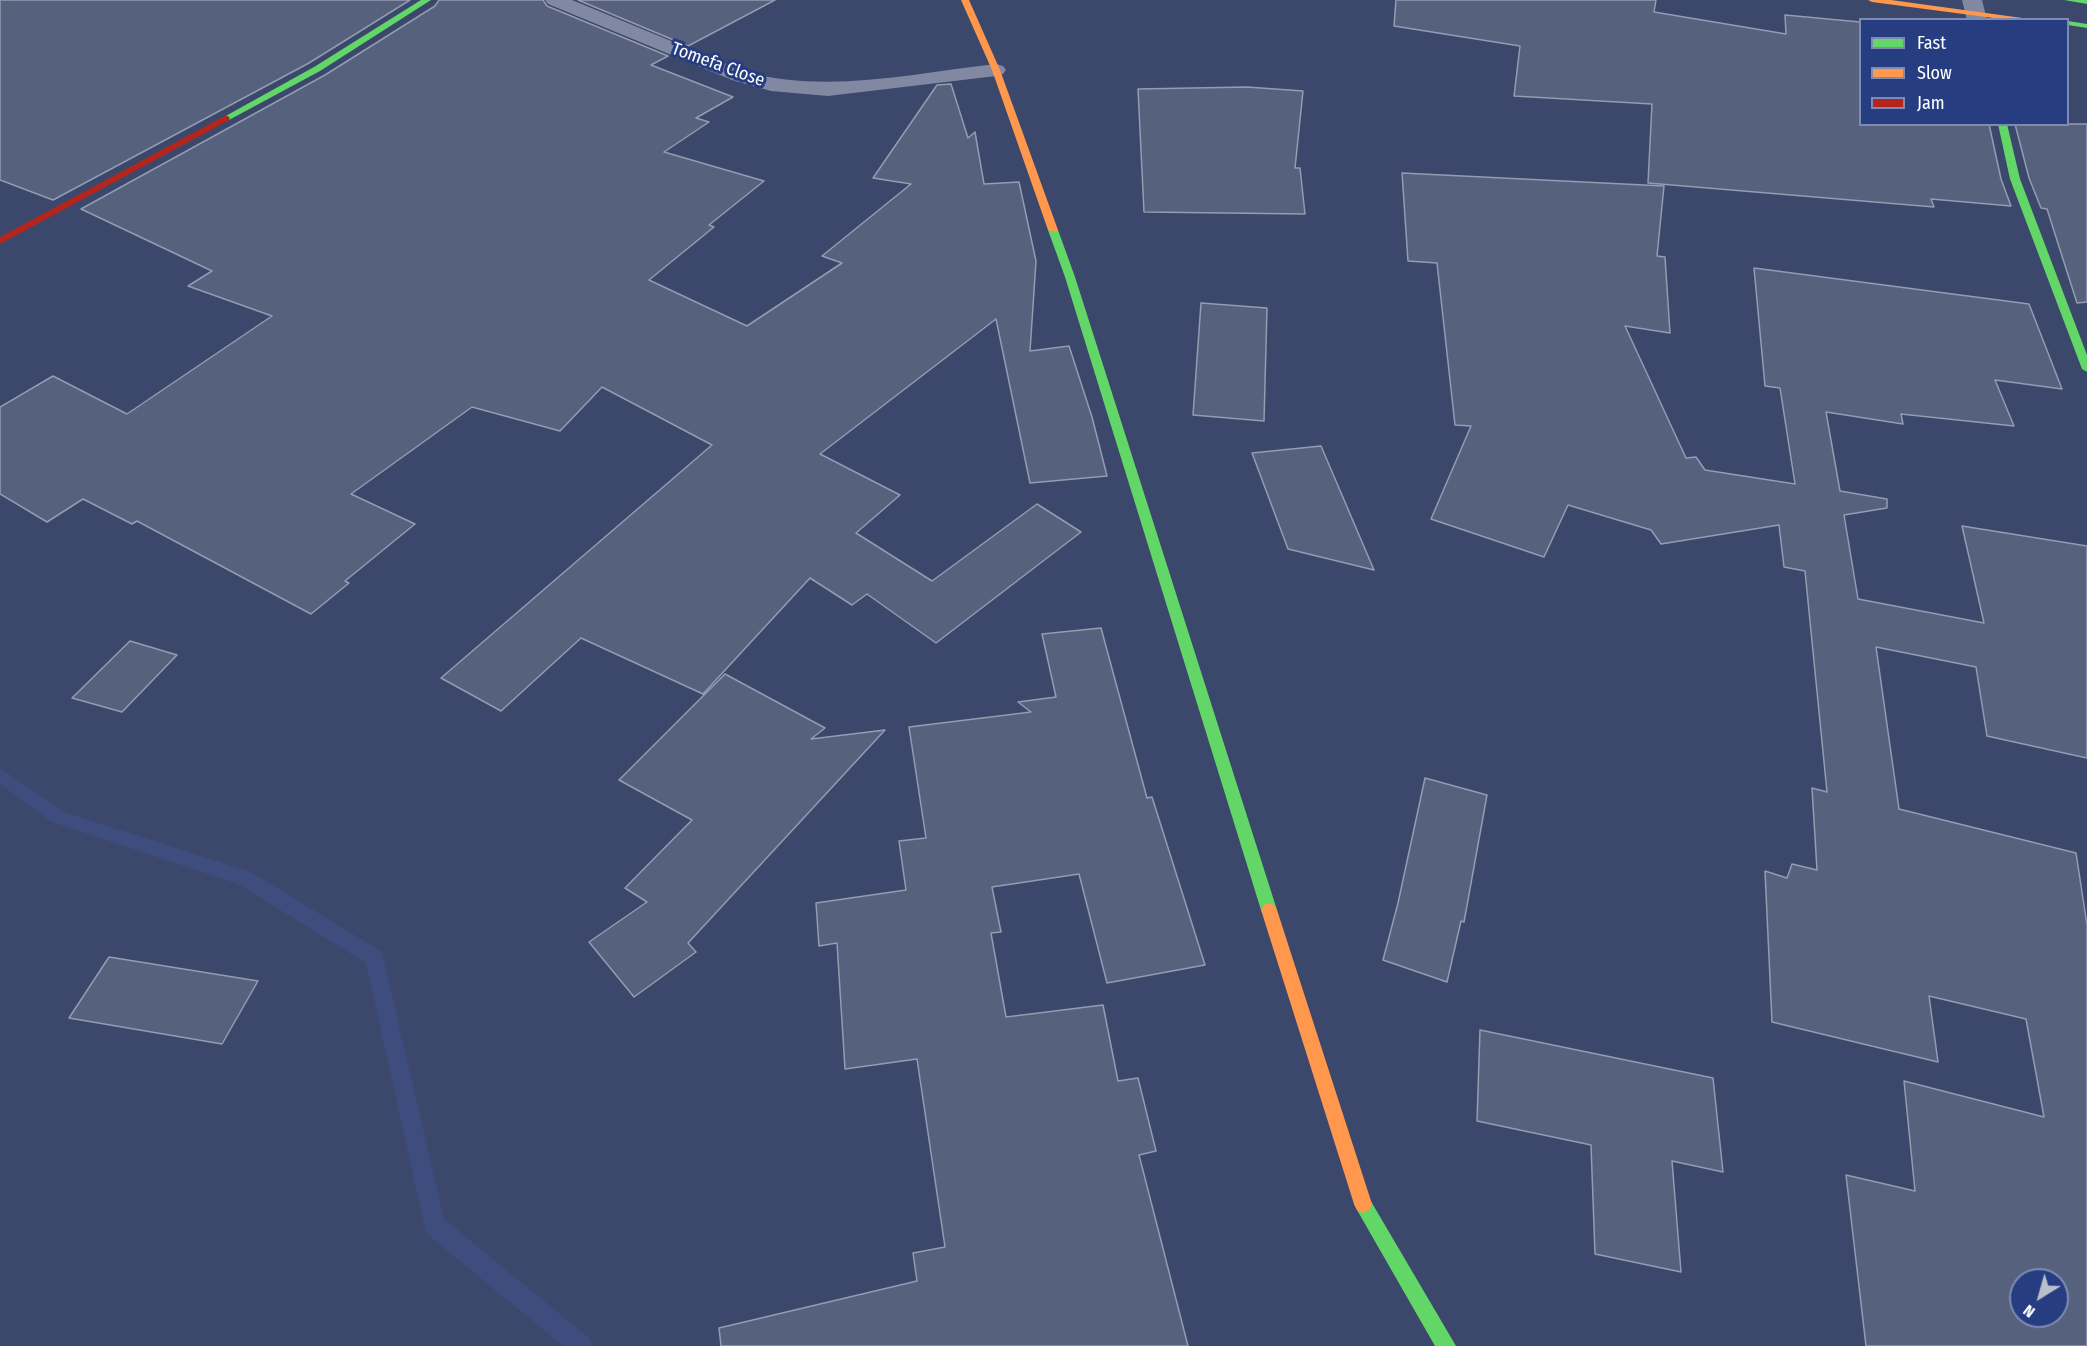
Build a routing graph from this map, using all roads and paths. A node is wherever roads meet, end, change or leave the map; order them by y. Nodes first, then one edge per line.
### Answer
1 (427, 0) edge
2 (555, 0) edge
3 (965, 0) edge
4 (1872, 0) edge
5 (2068, 0) edge
6 (2087, 2) edge
7 (1975, 11) edge
8 (2020, 18) edge
9 (2069, 23) edge
10 (2087, 26) edge
11 (996, 70) junction
12 (2002, 126) edge
13 (0, 241) edge
14 (2087, 369) edge
15 (1446, 1346) edge

1 - 13 street
2 - 11 street, Tomefa Close
3 - 11 street
4 - 7 street
5 - 6 street
7 - 8 street
9 - 10 street
11 - 15 street
12 - 14 street

